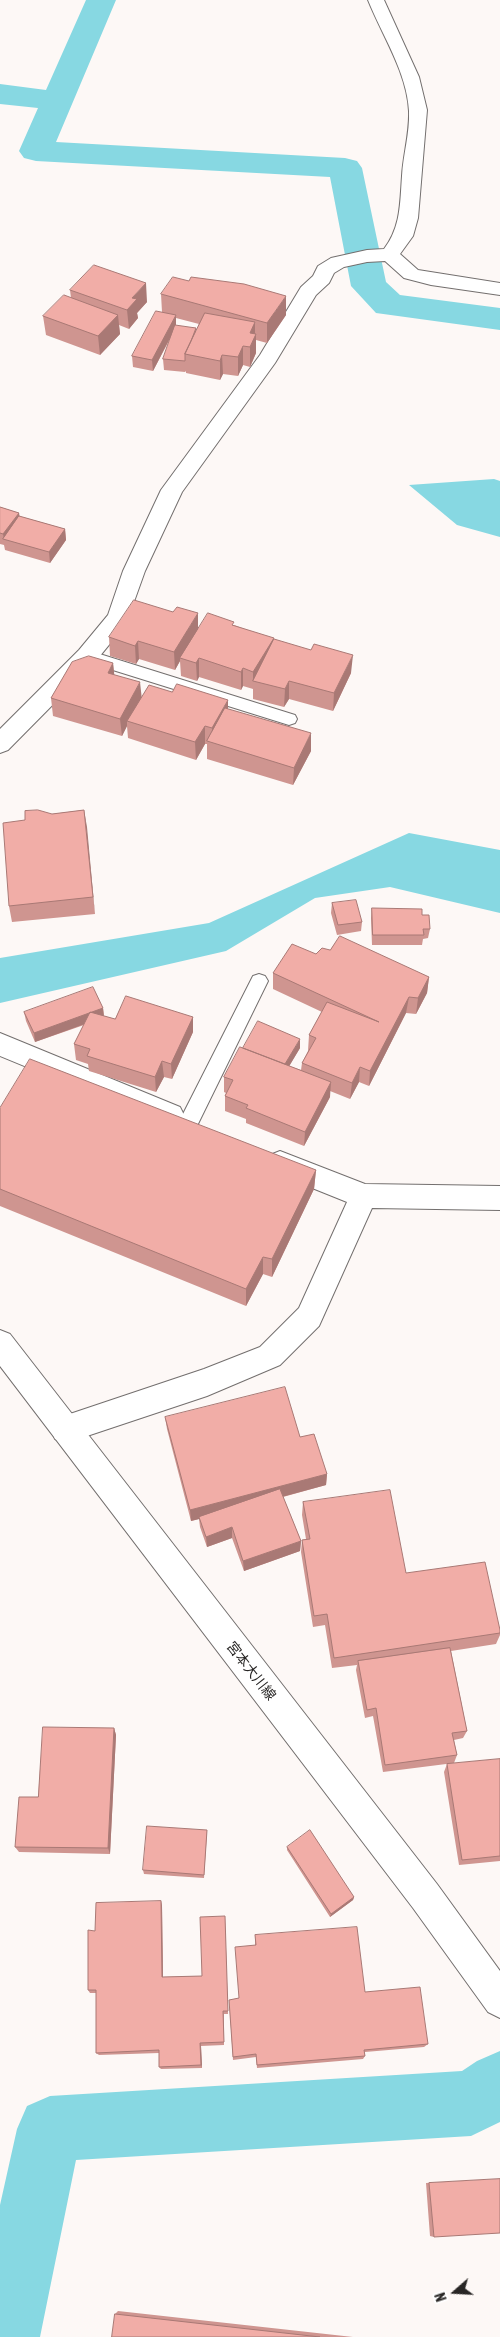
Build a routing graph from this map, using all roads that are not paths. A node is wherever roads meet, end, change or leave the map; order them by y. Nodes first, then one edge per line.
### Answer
1 (376, 0) edge
2 (390, 255) junction
3 (500, 290) edge
4 (87, 656) junction
5 (289, 719) dead end
6 (0, 744) edge
7 (259, 981) dead end
8 (0, 1044) edge
9 (200, 1130) joint
10 (254, 1153) edge
11 (364, 1196) junction
12 (500, 1198) edge
13 (0, 1343) edge
14 (66, 1429) junction
15 (500, 2000) edge

1 - 2 street
2 - 3 street
2 - 4 street
4 - 5 lane
4 - 6 street
7 - 9 lane
8 - 9 street
10 - 11 street
11 - 12 street
11 - 14 street
13 - 14 street, 宮本大川線
14 - 15 street, 宮本大川線

